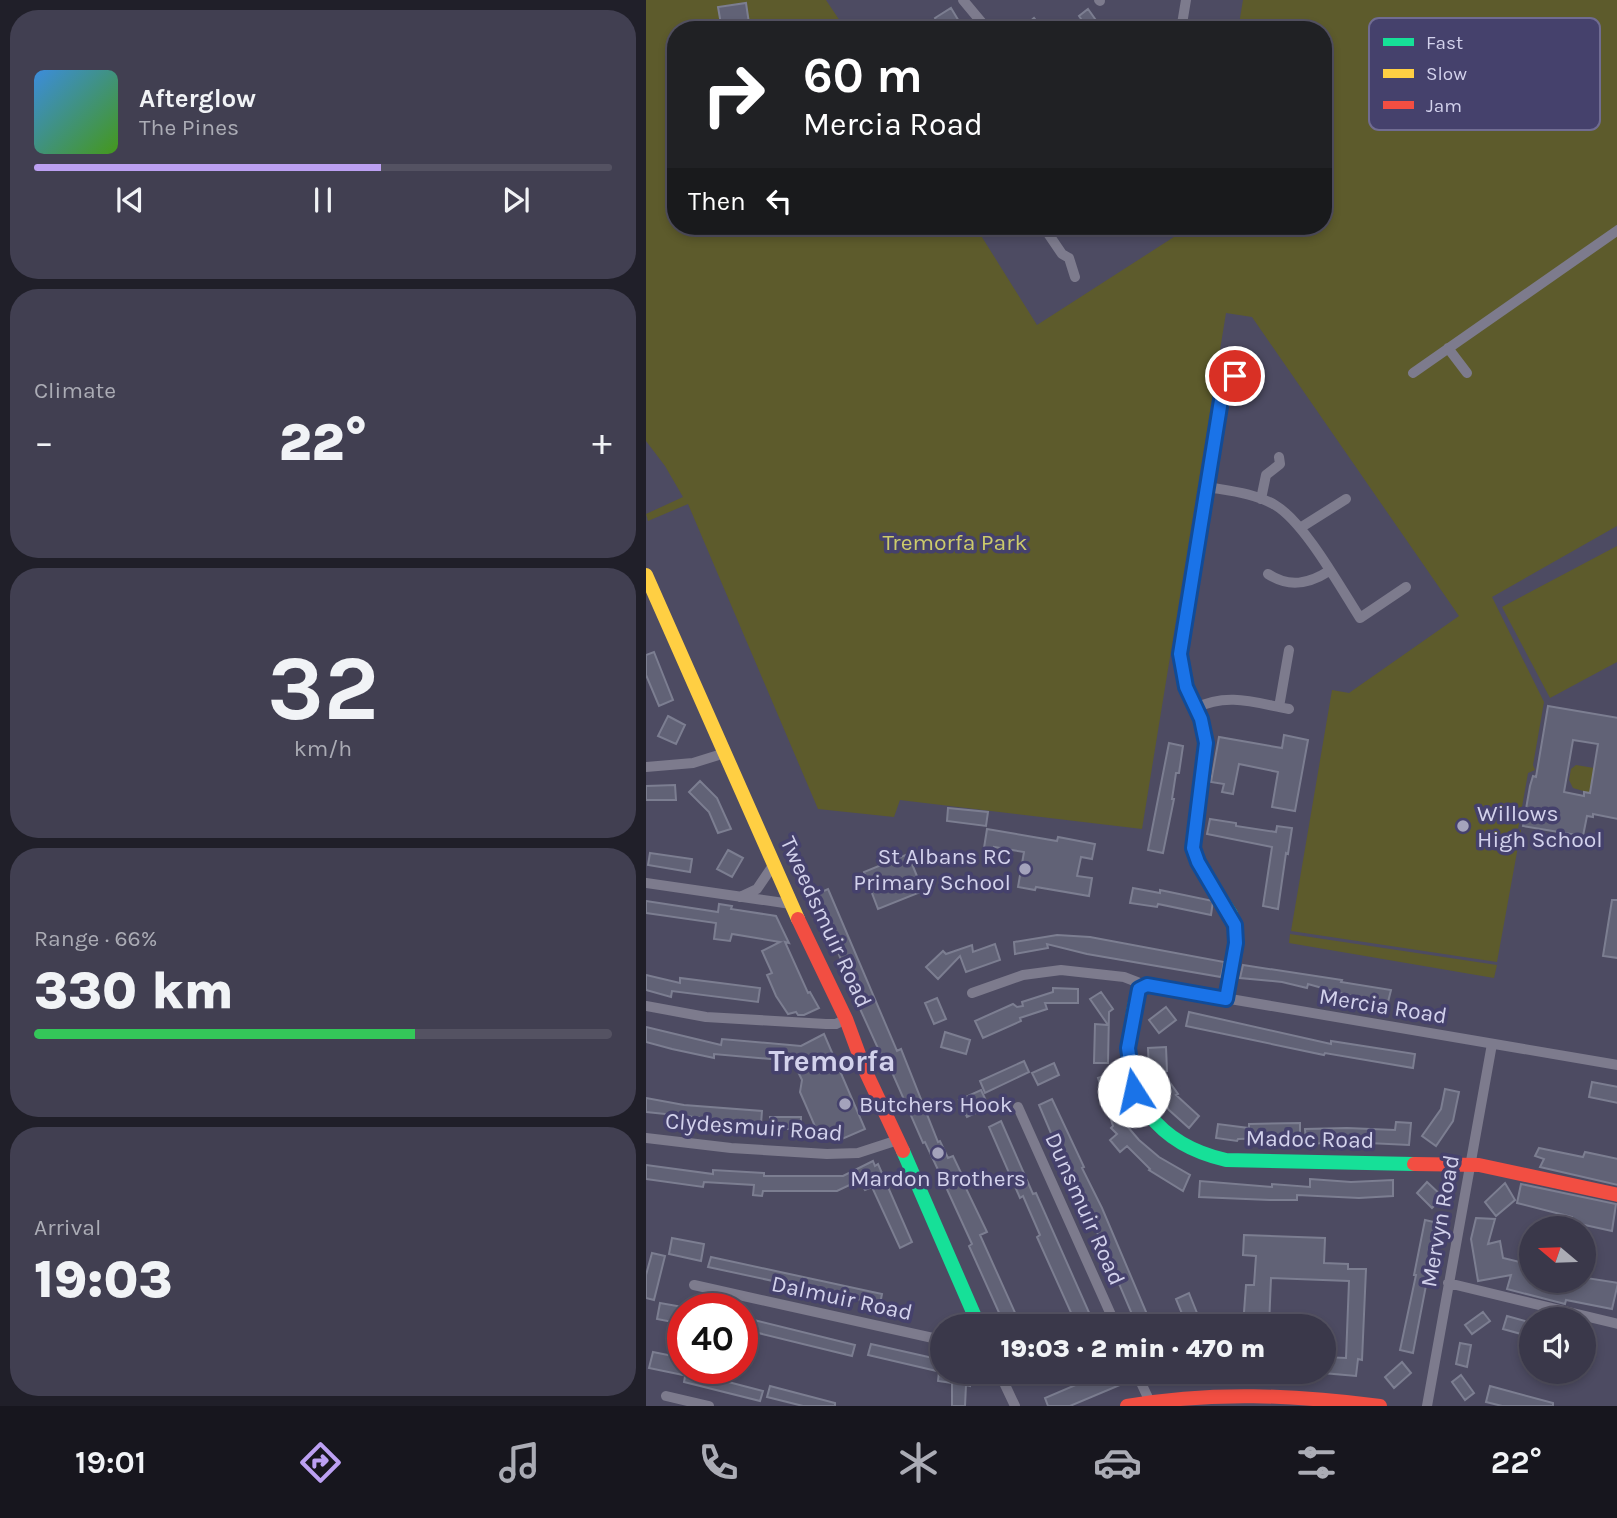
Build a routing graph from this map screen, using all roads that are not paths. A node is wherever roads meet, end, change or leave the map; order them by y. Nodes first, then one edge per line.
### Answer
1 (963, 0) edge
2 (1186, 0) edge
3 (980, 21) edge
4 (1182, 21) edge
5 (1617, 230) edge
6 (1049, 235) edge
7 (1075, 276) dead end
8 (1448, 348) junction
9 (1413, 373) dead end
10 (1467, 373) dead end
11 (1235, 376) dead end
12 (1279, 457) dead end
13 (1207, 488) junction
14 (1261, 499) junction
15 (1345, 499) dead end
16 (1300, 528) junction
17 (1329, 571) junction
18 (1268, 574) dead end
19 (646, 575) edge
20 (1406, 587) dead end
21 (1289, 650) dead end
22 (1196, 708) junction
23 (725, 753) junction
24 (646, 767) edge
25 (774, 864) junction
26 (646, 883) edge
27 (740, 897) junction
28 (791, 904) junction
29 (1142, 986) junction
30 (972, 993) dead end
31 (1226, 999) junction
32 (646, 1006) edge
33 (846, 1019) junction
34 (1492, 1044) junction
35 (1617, 1065) edge
36 (1018, 1107) dead end
37 (646, 1139) edge
38 (898, 1140) junction
39 (1470, 1166) junction
40 (1617, 1195) edge
41 (1448, 1283) junction
42 (694, 1285) dead end
43 (974, 1314) edge
44 (1111, 1314) edge
45 (1617, 1324) edge
46 (930, 1337) edge
47 (1005, 1384) edge
48 (1142, 1384) edge
49 (666, 1396) dead end
50 (1150, 1402) junction
51 (710, 1406) edge
52 (1015, 1406) edge
53 (1127, 1406) edge
54 (1380, 1406) edge
55 (1427, 1406) edge

1 - 3 street
2 - 4 street
5 - 8 street
6 - 7 street
8 - 9 street
8 - 10 street
11 - 13 street
12 - 14 street
13 - 14 street
13 - 22 street
14 - 16 street
15 - 16 street
16 - 17 street
17 - 18 street
17 - 20 street
19 - 23 street, Tweedsmuir Road
21 - 22 street
22 - 31 street
23 - 24 street
23 - 25 street, Tweedsmuir Road
25 - 27 street
25 - 28 street, Tweedsmuir Road
26 - 27 street
27 - 28 street
28 - 33 street, Tweedsmuir Road
29 - 30 street, Mercia Road
29 - 31 street, Mercia Road
29 - 39 street, Madoc Road
31 - 34 street, Mercia Road
32 - 33 street
33 - 38 street, Tweedsmuir Road
34 - 35 street, Mercia Road
34 - 39 street, Mervyn Road
36 - 44 street, Dunsmuir Road
37 - 38 street, Clydesmuir Road
38 - 43 street, Tweedsmuir Road
39 - 40 street, Madoc Road
39 - 41 street, Mervyn Road
41 - 45 street
41 - 55 street, Mervyn Road
42 - 46 street, Dalmuir Road
47 - 52 street
48 - 50 street
49 - 51 street
50 - 53 street
50 - 54 street

